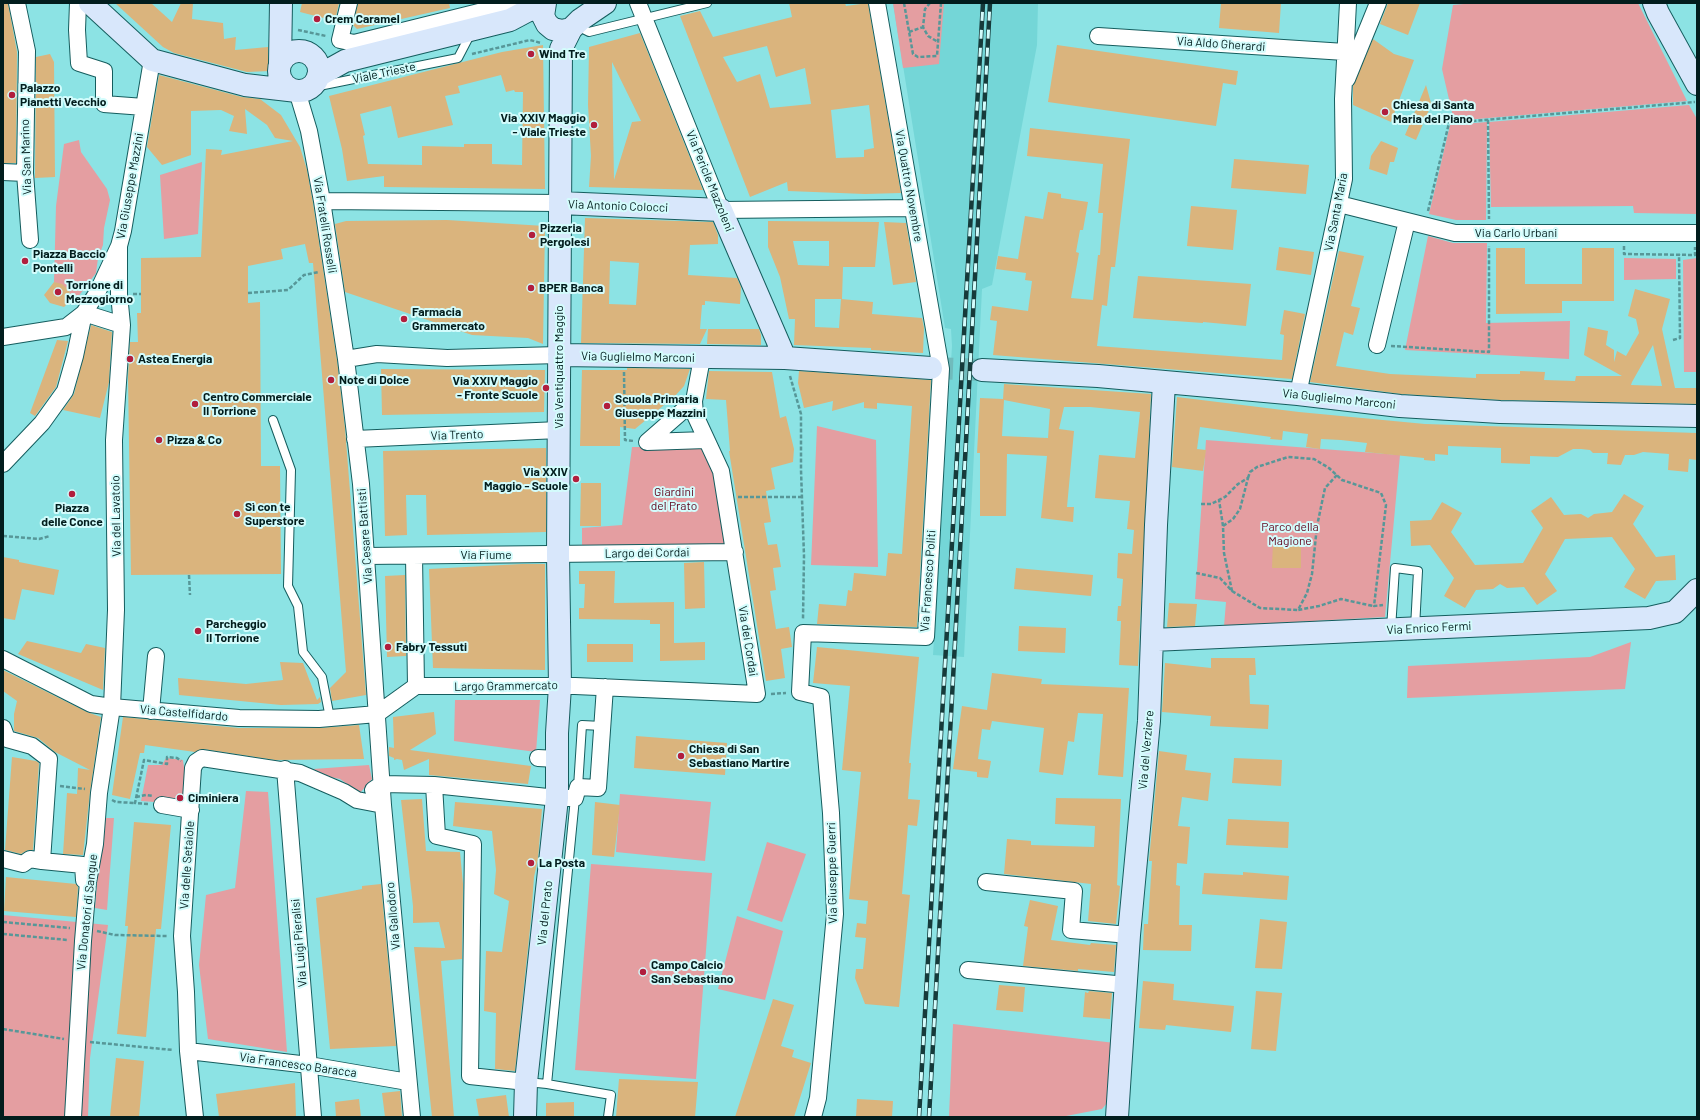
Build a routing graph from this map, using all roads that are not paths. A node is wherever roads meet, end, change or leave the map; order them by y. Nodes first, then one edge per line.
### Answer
1 (17, 3) edge
2 (78, 3) edge
3 (90, 3) edge
4 (281, 3) edge
5 (349, 3) edge
6 (605, 3) edge
7 (638, 3) edge
8 (707, 3) edge
9 (877, 3) edge
10 (1348, 3) edge
11 (1378, 3) edge
12 (1654, 3) edge
13 (512, 12) edge
14 (644, 18) junction
15 (562, 21) edge
16 (281, 25) junction
17 (473, 30) junction
18 (1098, 36) dead end
19 (348, 51) junction
20 (305, 52) junction
21 (1344, 52) junction
22 (152, 60) junction
23 (279, 67) junction
24 (1697, 84) edge
25 (245, 85) junction
26 (308, 85) junction
27 (1343, 90) junction
28 (144, 107) junction
29 (3, 172) edge
30 (25, 173) junction
31 (322, 201) junction
32 (560, 203) junction
33 (1339, 204) junction
34 (913, 208) junction
35 (721, 210) junction
36 (1407, 221) junction
37 (1696, 232) edge
38 (30, 240) dead end
39 (119, 246) junction
40 (84, 313) junction
41 (122, 325) junction
42 (3, 337) edge
43 (1377, 346) road end
44 (559, 355) junction
45 (702, 358) junction
46 (785, 358) junction
47 (346, 359) junction
48 (936, 368) junction
49 (982, 370) tunnel mouth
50 (1164, 383) junction
51 (1298, 394) junction
52 (694, 401) junction
53 (1697, 416) edge
54 (273, 420) dead end
55 (559, 430) junction
56 (355, 439) junction
57 (706, 440) junction
58 (3, 464) edge
59 (735, 552) junction
60 (558, 554) junction
61 (366, 556) junction
62 (414, 556) junction
63 (1697, 590) edge
64 (1415, 628) junction
65 (1391, 630) junction
66 (1152, 640) junction
67 (156, 656) dead end
68 (3, 659) edge
69 (416, 686) junction
70 (560, 686) junction
71 (605, 687) junction
72 (800, 692) joint
73 (112, 707) junction
74 (151, 710) junction
75 (377, 714) junction
76 (330, 718) junction
77 (3, 728) edge
78 (284, 770) junction
79 (382, 784) junction
80 (434, 785) junction
81 (570, 794) junction
82 (357, 800) junction
83 (162, 805) road end
84 (383, 805) junction
85 (191, 810) junction
86 (43, 857) junction
87 (3, 859) edge
88 (88, 882) junction
89 (986, 882) dead end
90 (1129, 935) junction
91 (968, 970) dead end
92 (1126, 985) junction
93 (188, 1051) junction
94 (309, 1065) junction
95 (408, 1082) junction
96 (537, 1083) junction
97 (73, 1117) edge
98 (195, 1117) edge
99 (313, 1117) edge
100 (412, 1117) edge
101 (525, 1117) edge
102 (608, 1117) edge
103 (814, 1117) edge
104 (1117, 1117) edge

1 - 30 street, Via San Marino
2 - 28 street
3 - 22 street
4 - 16 street
5 - 19 street
6 - 15 street, Viale Trieste
7 - 14 street, Via Pericle Mazzoleni
8 - 14 lane
9 - 34 street, Via Quattro Novembre
10 - 21 street, Via Santa Maria
11 - 27 street
12 - 24 street
13 - 15 street, Viale Trieste
13 - 17 street, Viale Trieste
13 - 19 street, Viale Trieste
14 - 15 lane
14 - 35 street, Via Pericle Mazzoleni
15 - 32 street, Via Ventiquattro Maggio
16 - 20 street, Via Fratelli Rosselli
16 - 23 street
17 - 19 street, Viale Trieste
17 - 26 lane, Viale Trieste
18 - 21 street, Via Aldo Gherardi
19 - 20 street, Viale Trieste
19 - 26 street, Viale Trieste
20 - 23 street
20 - 26 street, Via Fratelli Rosselli
21 - 27 street, Via Santa Maria
22 - 25 street
22 - 28 street, Via Giuseppe Mazzini
23 - 25 street
23 - 26 street
25 - 26 street
26 - 31 street, Via Fratelli Rosselli
27 - 33 street, Via Santa Maria
28 - 39 street, Via Giuseppe Mazzini
29 - 30 street
30 - 38 street, Via San Marino
31 - 32 street, Via Antonio Colocci
31 - 47 street, Via Fratelli Rosselli
32 - 35 street, Via Antonio Colocci
32 - 44 street, Via Ventiquattro Maggio
33 - 36 street, Via Carlo Urbani
33 - 51 street, Via Santa Maria
34 - 35 street, Via Antonio Colocci
34 - 48 street, Via Quattro Novembre
35 - 46 street, Via Pericle Mazzoleni
36 - 37 street, Via Carlo Urbani
36 - 43 street
39 - 40 street, Via Giuseppe Mazzini
39 - 41 street, Via del Lavatoio
40 - 41 street
40 - 42 street, Via Giuseppe Mazzini
40 - 58 street
41 - 73 street, Via del Lavatoio
44 - 45 street, Via Guglielmo Marconi
44 - 47 street, Via Guglielmo Marconi
44 - 55 street, Via Ventiquattro Maggio
45 - 46 street, Via Guglielmo Marconi
45 - 52 street, Via dei Cordai
46 - 48 street, Via Guglielmo Marconi
47 - 56 street, Via Cesare Battisti
48 - 72 street, Via Francesco Politi
49 - 50 street, Via Guglielmo Marconi
50 - 51 street, Via Guglielmo Marconi
50 - 66 street, Via del Verziere
51 - 53 street, Via Guglielmo Marconi
52 - 57 street, Via dei Cordai
52 - 57 street
54 - 76 lane
55 - 56 street, Via Trento
55 - 60 street, Via Ventiquattro Maggio
56 - 61 street, Via Cesare Battisti
57 - 59 street, Via dei Cordai
59 - 60 street, Largo dei Cordai
59 - 71 street, Via dei Cordai
60 - 62 street, Via Fiume
60 - 70 street, Via Ventiquattro Maggio
61 - 62 street, Via Fiume
61 - 75 street, Via Cesare Battisti
62 - 69 street
63 - 64 street, Via Enrico Fermi
64 - 65 street, Via Enrico Fermi
64 - 65 lane
65 - 66 street, Via Enrico Fermi
66 - 90 street, Via del Verziere
67 - 74 street
68 - 73 street, Via Castelfidardo
69 - 70 street, Largo Grammercato
69 - 75 street
70 - 71 street, Largo Grammercato
70 - 81 street, Via del Prato
71 - 81 street
72 - 103 street, Via Giuseppe Guerri
73 - 74 street, Via Castelfidardo
73 - 88 street, Via Donatori di Sangue
74 - 76 street, Via Castelfidardo
75 - 76 street, Via Castelfidardo
75 - 79 street, Via Gallodoro
77 - 86 street
78 - 82 street
78 - 85 street, Via delle Setaiole
78 - 94 street, Via Luigi Pieralisi
79 - 80 street
79 - 82 street
79 - 84 street, Via Gallodoro
80 - 81 street
80 - 96 street
81 - 96 street, Via del Prato
82 - 84 street
83 - 85 street
84 - 95 street, Via Gallodoro
85 - 93 street, Via delle Setaiole
86 - 87 street
86 - 88 street
88 - 97 street, Via Donatori di Sangue
89 - 90 street
90 - 92 street, Via del Verziere
91 - 92 street
92 - 104 street, Via del Verziere
93 - 94 street, Via Francesco Baracca
93 - 98 street, Via delle Setaiole
94 - 95 street, Via Francesco Baracca
94 - 99 street, Via Luigi Pieralisi
95 - 100 street, Via Gallodoro
96 - 101 street, Via del Prato
96 - 102 lane

